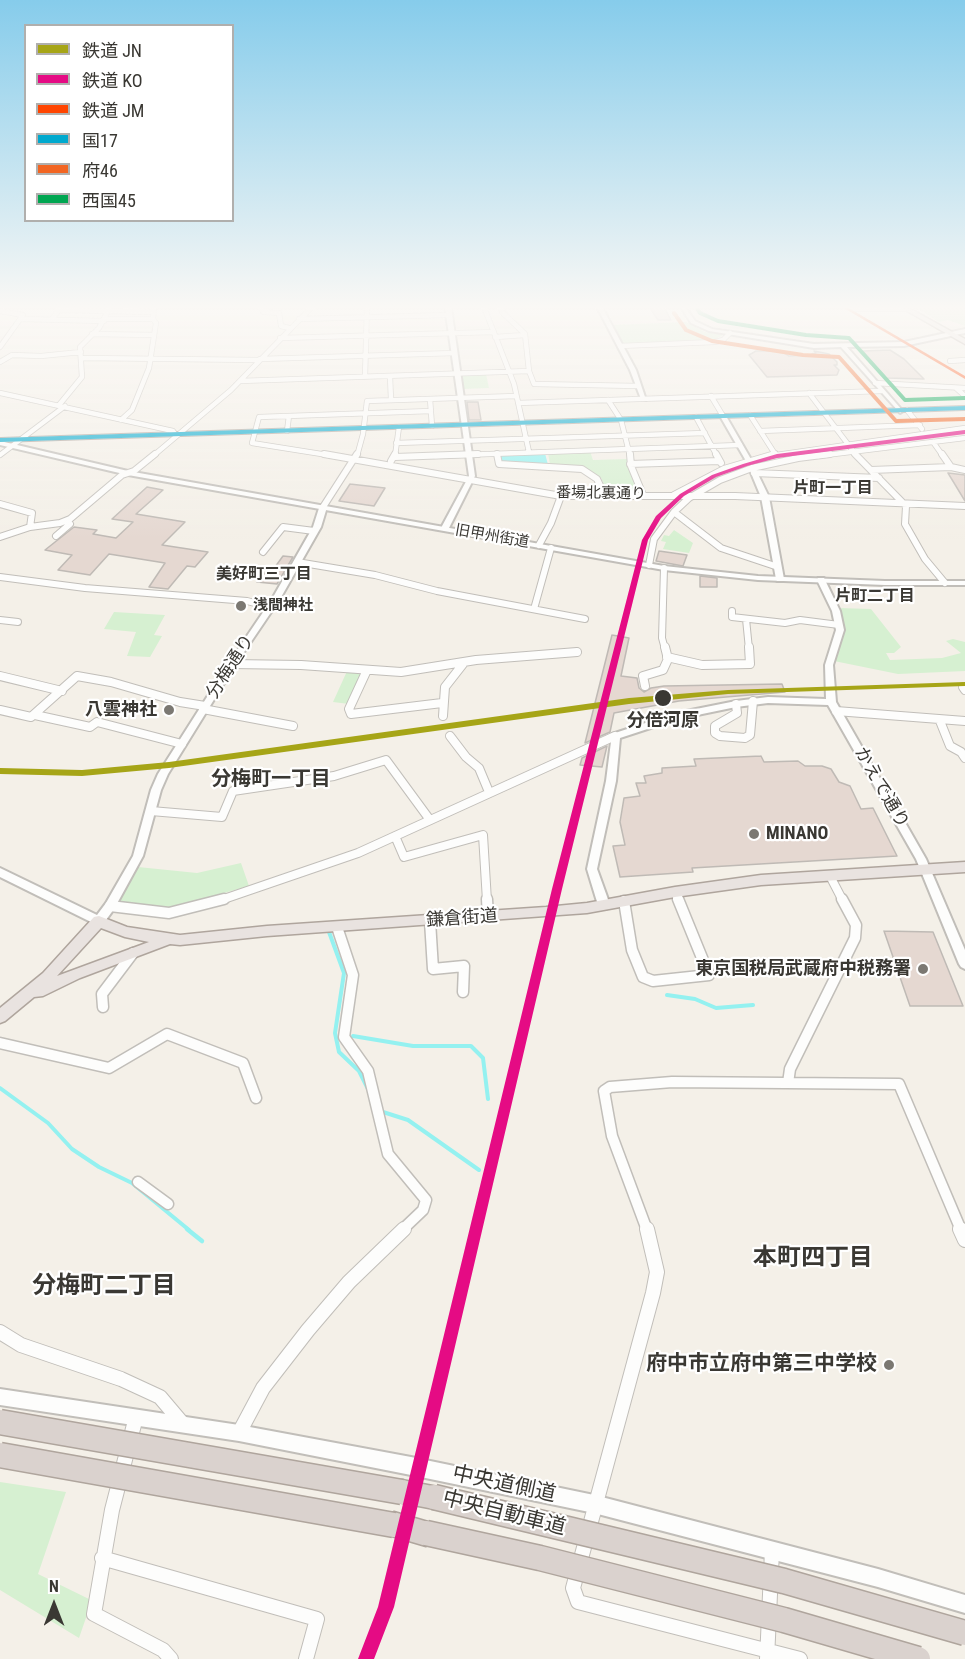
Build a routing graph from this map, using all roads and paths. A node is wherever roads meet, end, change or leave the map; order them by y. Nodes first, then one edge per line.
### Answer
1 (77, 384) edge
2 (143, 384) edge
3 (236, 384) edge
4 (390, 384) edge
5 (459, 384) edge
6 (512, 384) edge
7 (535, 384) edge
8 (876, 384) edge
9 (898, 384) edge
10 (638, 386) joint
11 (956, 388) junction
12 (965, 388) edge
13 (882, 391) junction
14 (0, 393) edge
15 (809, 393) junction
16 (516, 396) junction
17 (711, 396) junction
18 (965, 396) edge
19 (461, 398) junction
20 (430, 399) junction
21 (644, 399) junction
22 (391, 400) junction
23 (608, 400) junction
24 (518, 403) junction
25 (62, 406) junction
26 (965, 408) edge
27 (430, 411) junction
28 (903, 411) junction
29 (365, 413) junction
30 (824, 413) junction
31 (289, 416) junction
32 (723, 416) junction
33 (750, 416) junction
34 (696, 417) junction
35 (121, 420) junction
36 (621, 420) junction
37 (523, 423) junction
38 (465, 425) junction
39 (920, 425) junction
40 (432, 426) junction
41 (399, 427) junction
42 (965, 428) edge
43 (364, 429) junction
44 (835, 429) junction
45 (287, 431) junction
46 (760, 431) junction
47 (254, 432) junction
48 (705, 433) junction
49 (927, 433) junction
50 (176, 435) junction
51 (627, 436) junction
52 (965, 438) edge
53 (44, 439) junction
54 (527, 439) junction
55 (0, 441) edge
56 (467, 441) junction
57 (933, 442) junction
58 (15, 443) junction
59 (396, 443) junction
60 (740, 445) junction
61 (847, 445) junction
62 (712, 446) junction
63 (630, 448) junction
64 (34, 451) junction
65 (852, 451) junction
66 (530, 452) junction
67 (469, 454) junction
68 (497, 454) junction
69 (775, 454) junction
70 (0, 455) edge
71 (395, 457) junction
72 (356, 459) junction
73 (719, 461) junction
74 (387, 464) junction
75 (630, 464) junction
76 (752, 467) junction
77 (951, 467) junction
78 (724, 468) junction
79 (871, 470) junction
80 (965, 470) edge
81 (128, 473) junction
82 (879, 478) junction
83 (472, 479) junction
84 (643, 495) junction
85 (674, 495) junction
86 (694, 495) junction
87 (561, 496) junction
88 (605, 496) junction
89 (765, 498) junction
90 (904, 503) junction
91 (0, 504) edge
92 (965, 506) edge
93 (322, 507) junction
94 (674, 512) junction
95 (64, 522) junction
96 (30, 526) junction
97 (445, 528) junction
98 (315, 531) junction
99 (56, 536) dead end
100 (0, 537) edge
101 (539, 546) junction
102 (551, 548) junction
103 (263, 552) dead end
104 (297, 562) junction
105 (649, 565) junction
106 (778, 567) junction
107 (664, 568) junction
108 (0, 577) edge
109 (780, 579) junction
110 (821, 580) junction
111 (945, 583) junction
112 (965, 583) edge
113 (270, 606) junction
114 (534, 609) junction
115 (732, 611) dead end
116 (585, 619) dead end
117 (746, 619) junction
118 (0, 620) edge
119 (18, 622) dead end
120 (839, 625) junction
121 (577, 652) dead end
122 (667, 657) junction
123 (231, 664) junction
124 (463, 664) junction
125 (367, 670) junction
126 (0, 676) edge
127 (645, 686) dead end
128 (63, 691) junction
129 (753, 701) junction
130 (442, 703) junction
131 (736, 704) junction
132 (834, 706) junction
133 (204, 708) junction
134 (0, 710) edge
135 (35, 715) junction
136 (443, 716) dead end
137 (732, 717) junction
138 (940, 721) junction
139 (965, 721) edge
140 (751, 723) junction
141 (293, 726) dead end
142 (450, 736) dead end
143 (615, 736) junction
144 (182, 744) junction
145 (965, 758) edge
146 (489, 792) junction
147 (151, 811) junction
148 (430, 820) junction
149 (395, 836) junction
150 (965, 867) edge
151 (927, 870) junction
152 (0, 872) edge
153 (830, 876) junction
154 (675, 892) junction
155 (624, 901) junction
156 (604, 905) junction
157 (110, 906) junction
158 (488, 918) junction
159 (99, 921) junction
160 (430, 921) junction
161 (337, 927) junction
162 (168, 940) junction
163 (135, 950) junction
164 (965, 964) edge
165 (463, 992) dead end
166 (24, 999) junction
167 (103, 1007) dead end
168 (0, 1017) edge
169 (0, 1043) edge
170 (788, 1083) junction
171 (256, 1098) dead end
172 (138, 1182) dead end
173 (168, 1204) dead end
174 (965, 1240) edge
175 (0, 1332) edge
176 (0, 1397) edge
177 (137, 1416) junction
178 (0, 1422) edge
179 (184, 1425) junction
180 (239, 1433) junction
181 (0, 1455) edge
182 (594, 1504) junction
183 (772, 1551) junction
184 (102, 1558) junction
185 (965, 1604) edge
186 (965, 1633) edge
187 (767, 1654) edge
188 (171, 1659) edge
189 (306, 1659) edge
190 (800, 1659) edge
191 (918, 1659) edge

1 - 25 street
2 - 35 street
3 - 50 street
4 - 22 street
5 - 19 street
6 - 16 street
7 - 10 street
8 - 13 street
9 - 11 street
10 - 21 street
11 - 12 street
11 - 18 street
13 - 15 street
13 - 28 street
14 - 25 street
15 - 17 street
15 - 30 street
16 - 19 street
16 - 24 street
17 - 21 street
17 - 32 street
19 - 20 street
19 - 38 street
20 - 22 street
20 - 27 street
21 - 23 street
22 - 29 street
23 - 24 street
23 - 36 street
24 - 37 street
25 - 35 street
25 - 58 street
26 - 28 highway
27 - 29 street
27 - 40 street
28 - 30 highway
28 - 39 street
29 - 31 street
29 - 43 street, 分梅通り
30 - 33 highway
30 - 44 street
31 - 45 street
31 - 47 street
32 - 33 highway
32 - 34 highway
32 - 60 street
33 - 46 street
34 - 36 highway
34 - 48 street
35 - 50 street
36 - 37 highway
36 - 51 street
37 - 38 highway
37 - 54 street
38 - 40 highway
38 - 56 street
39 - 44 street
39 - 49 street
40 - 41 highway
41 - 43 highway
41 - 59 street
42 - 49 street
43 - 45 highway
43 - 72 street, 分梅通り
44 - 46 street
44 - 61 street
45 - 47 highway
46 - 69 street
47 - 50 highway
47 - 72 street, 番場北裏通り
48 - 51 street
48 - 62 street
49 - 61 street
50 - 53 highway
50 - 81 street
51 - 54 street
51 - 63 street
52 - 57 street
53 - 58 highway
53 - 64 street
54 - 56 street
54 - 66 street
55 - 58 highway
56 - 59 street
56 - 67 street
57 - 65 street
57 - 77 street
58 - 64 street, 旧甲州街道
58 - 70 street
59 - 71 street
60 - 62 street
60 - 76 street
61 - 65 street
61 - 69 street
62 - 63 street
62 - 73 street
63 - 66 street
63 - 75 street
64 - 81 street, 旧甲州街道
65 - 76 street
65 - 79 street
66 - 68 street
67 - 68 street
67 - 71 street
67 - 83 street
68 - 88 street
69 - 76 street
71 - 74 street
72 - 74 street, 番場北裏通り
72 - 93 street, 分梅通り
73 - 75 street
73 - 78 street
74 - 83 street, 番場北裏通り
75 - 84 street
76 - 78 street
76 - 82 street
76 - 86 street
76 - 89 street
77 - 79 street
77 - 80 street
78 - 85 street
79 - 82 street
81 - 93 street, 旧甲州街道
81 - 95 street
82 - 90 street
83 - 87 street, 番場北裏通り
83 - 97 street
84 - 85 street, 番場北裏通り
84 - 88 street, 番場北裏通り
85 - 86 street, 番場北裏通り
86 - 89 street, 番場北裏通り
86 - 94 street
87 - 88 street, 番場北裏通り
87 - 101 street
89 - 90 street, 番場北裏通り
89 - 106 street
90 - 92 street, 番場北裏通り
90 - 111 street
91 - 96 street
93 - 97 street, 旧甲州街道
93 - 98 street, 分梅通り
94 - 105 street
94 - 106 street
95 - 96 street
95 - 99 street
96 - 100 street
97 - 101 street, 旧甲州街道
98 - 103 street
98 - 104 street, 分梅通り
101 - 102 street, 旧甲州街道
102 - 105 street, 旧甲州街道
102 - 114 street
104 - 113 street, 分梅通り
104 - 114 street
105 - 107 street, 旧甲州街道
106 - 109 street
107 - 109 street, 旧甲州街道
107 - 122 street
108 - 113 street
109 - 110 street, 旧甲州街道
110 - 111 street, 旧甲州街道
110 - 120 street
111 - 112 street, 旧甲州街道
113 - 123 street, 分梅通り
114 - 116 street
115 - 117 street
117 - 120 street
117 - 122 street
118 - 119 street
120 - 132 street
121 - 124 street
122 - 127 street
123 - 125 street
123 - 133 street, 分梅通り
124 - 125 street
124 - 130 street
125 - 130 street
126 - 128 street
128 - 133 street
128 - 135 street
129 - 131 street
129 - 132 street
129 - 140 street
130 - 136 street
131 - 137 street
131 - 143 street
132 - 138 street
132 - 151 street, かえで通り
133 - 141 street
133 - 144 street, 分梅通り
134 - 135 street
135 - 144 street
137 - 140 street
137 - 140 street
138 - 139 street
138 - 145 street
142 - 146 street
143 - 146 street
143 - 156 street
144 - 147 street, 分梅通り
146 - 148 street
147 - 148 street
147 - 157 street, 分梅通り
148 - 149 street
149 - 157 street
149 - 158 street
150 - 151 main road, 鎌倉街道
151 - 153 main road, 鎌倉街道
151 - 164 street, かえで通り
152 - 159 street
153 - 154 main road, 鎌倉街道
153 - 170 street
154 - 155 main road, 鎌倉街道
154 - 155 street
155 - 156 main road, 鎌倉街道
156 - 158 main road, 鎌倉街道
157 - 159 street, 分梅通り
158 - 160 main road, 鎌倉街道
159 - 162 main road, 鎌倉街道
159 - 166 main road
160 - 161 main road, 鎌倉街道
160 - 165 street
161 - 162 main road, 鎌倉街道
161 - 180 street
162 - 163 main road
163 - 166 main road
163 - 167 street
166 - 168 main road
169 - 171 street
170 - 174 street
170 - 182 street
172 - 173 street
175 - 179 street
176 - 177 street, 中央道側道
177 - 179 street, 中央道側道
177 - 184 street
178 - 186 highway, 中央自動車道, bridge
179 - 180 street, 中央道側道
180 - 182 street, 中央道側道
181 - 191 highway, 中央自動車道, bridge
182 - 183 street, 中央道側道
182 - 187 street
183 - 185 street, 中央道側道
183 - 187 street
184 - 188 street
184 - 189 street
187 - 190 street

